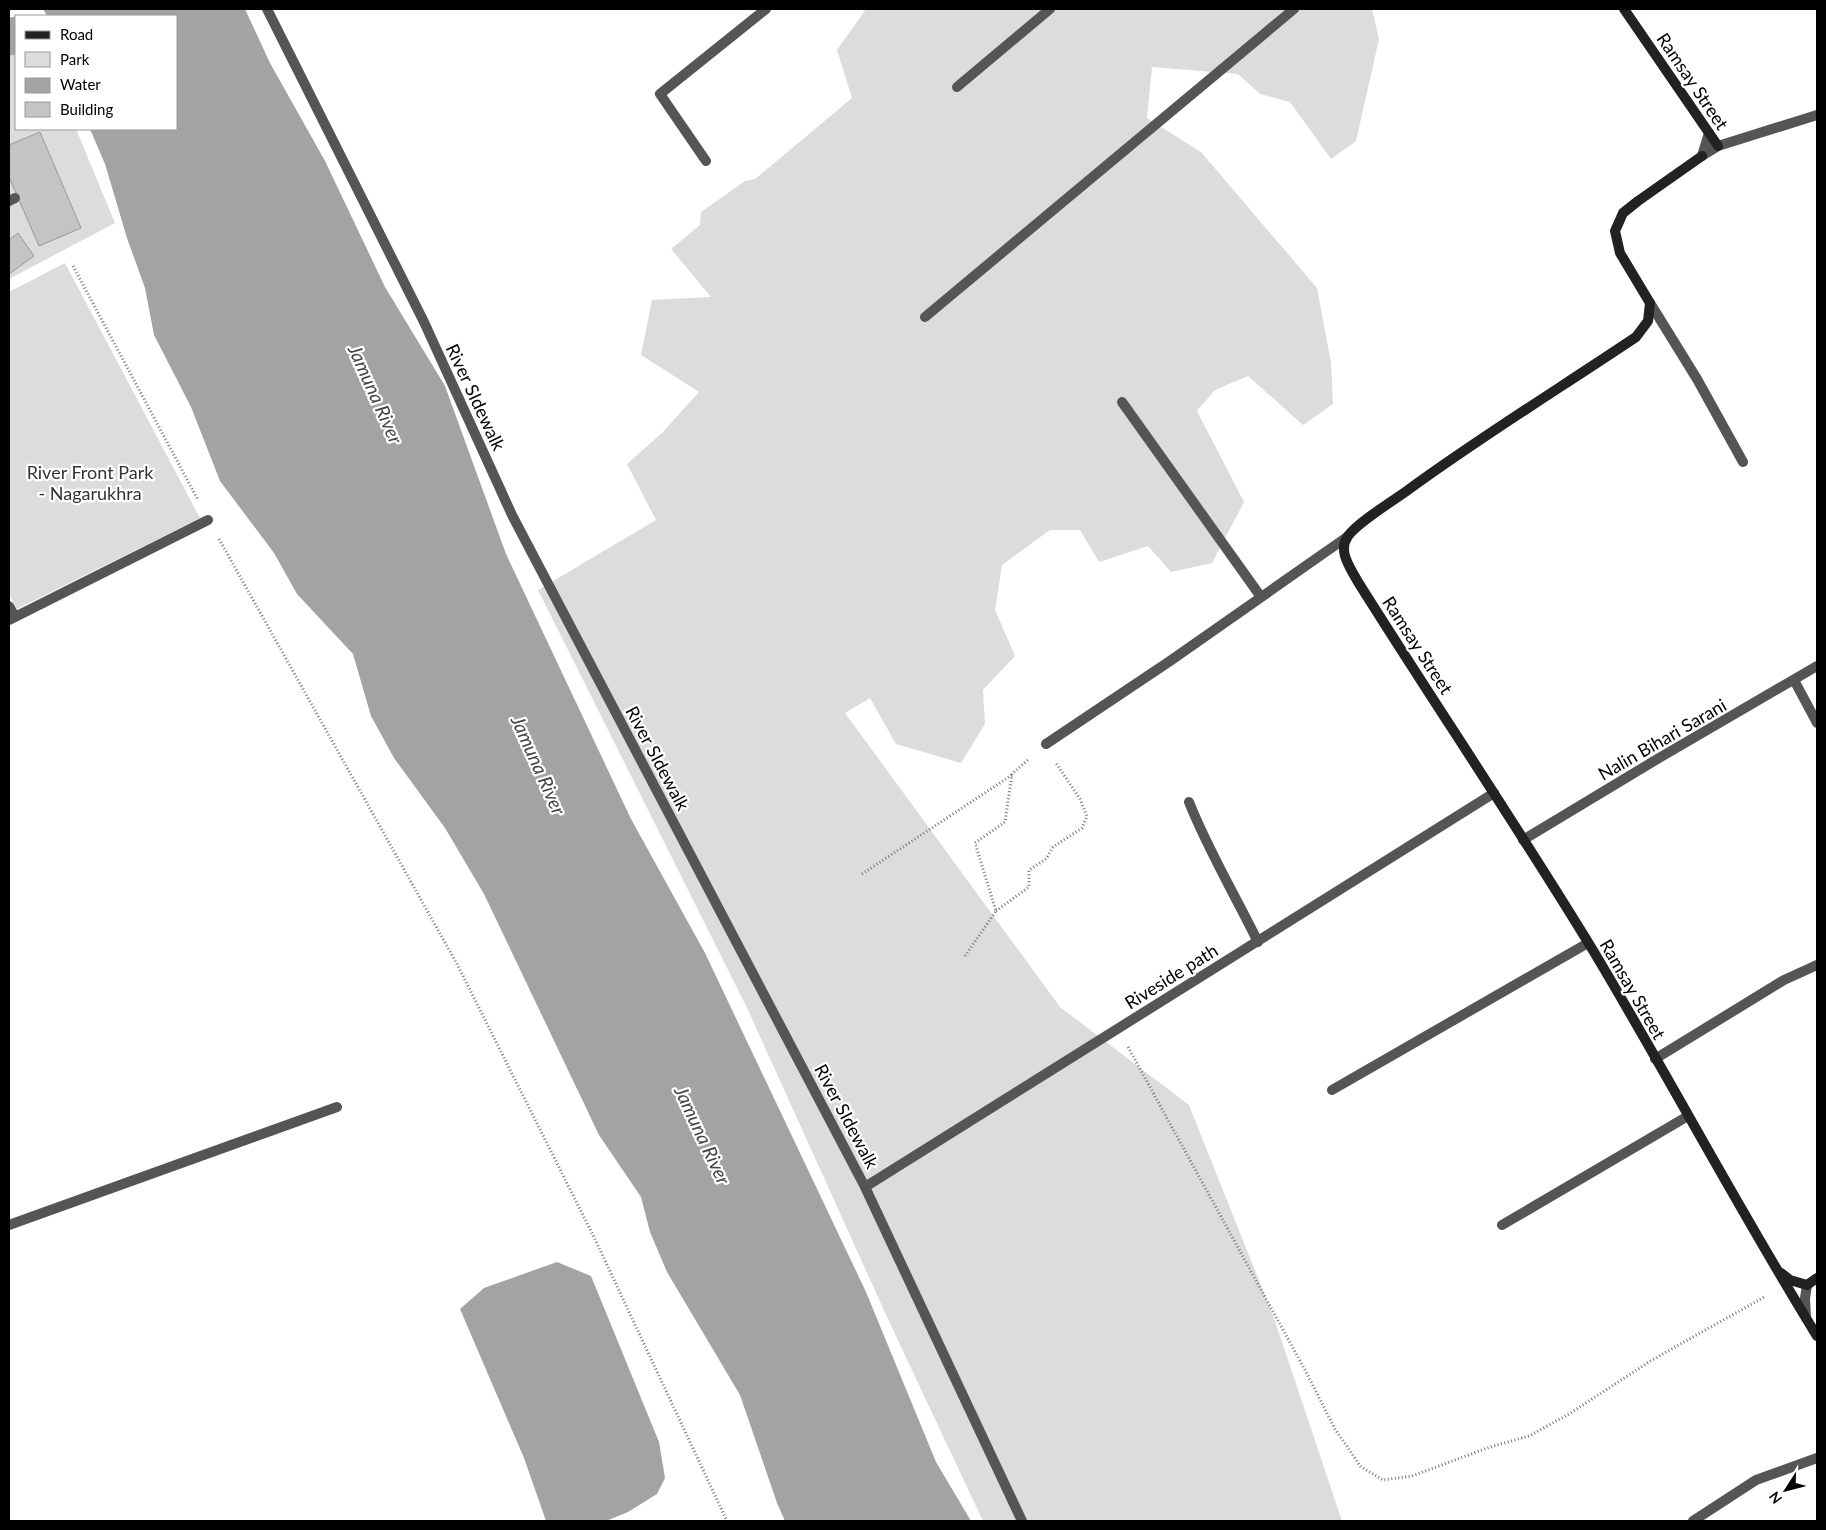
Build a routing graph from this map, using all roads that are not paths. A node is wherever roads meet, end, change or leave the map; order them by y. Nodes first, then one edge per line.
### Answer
1 (266, 9) edge
2 (766, 9) edge
3 (1050, 9) edge
4 (1294, 9) edge
5 (1624, 9) edge
6 (957, 87) dead end
7 (1817, 115) edge
8 (1709, 133) junction
9 (1718, 146) junction
10 (1702, 156) junction
11 (706, 161) dead end
12 (1650, 303) junction
13 (925, 317) dead end
14 (1122, 402) dead end
15 (1743, 462) dead end
16 (208, 520) road end
17 (1347, 536) junction
18 (1261, 597) junction
19 (9, 606) edge
20 (12, 618) edge
21 (1817, 666) edge
22 (1794, 680) junction
23 (1817, 723) edge
24 (1046, 744) road end
25 (1494, 793) junction
26 (1189, 802) dead end
27 (1523, 840) junction
28 (1258, 942) junction
29 (1588, 943) junction
30 (1817, 965) edge
31 (1655, 1059) junction
32 (1332, 1090) dead end
33 (337, 1107) dead end
34 (1688, 1116) junction
35 (865, 1187) junction
36 (9, 1225) edge
37 (1502, 1225) dead end
38 (1778, 1271) junction
39 (1817, 1278) edge
40 (1808, 1285) junction
41 (1806, 1319) junction
42 (1817, 1336) edge
43 (1817, 1458) edge
44 (1022, 1521) edge
45 (1693, 1521) edge

1 - 35 street, River SIdewalk
2 - 11 street
3 - 6 street
4 - 13 street
5 - 8 street, Ramsay Street
7 - 9 street
8 - 9 street, Ramsay Street
8 - 10 street
9 - 10 street
10 - 12 street
12 - 15 street
12 - 17 street
14 - 18 street
16 - 20 street
17 - 18 street
17 - 25 street, Ramsay Street
18 - 24 street
19 - 20 street
21 - 22 street, Nalin Bihari Sarani
22 - 23 street
22 - 27 street, Nalin Bihari Sarani
25 - 27 street, Ramsay Street
25 - 28 street, Riveside path
26 - 28 street
27 - 29 street, Ramsay Street
28 - 35 street, Riveside path
29 - 31 street, Ramsay Street
29 - 32 street
30 - 31 street
31 - 34 street, Ramsay Street
33 - 36 street
34 - 37 street
34 - 38 street, Ramsay Street
35 - 44 street, River SIdewalk
38 - 40 street
38 - 41 street, Ramsay Street
39 - 40 street
40 - 41 street
41 - 42 street, Ramsay Street
43 - 45 street

